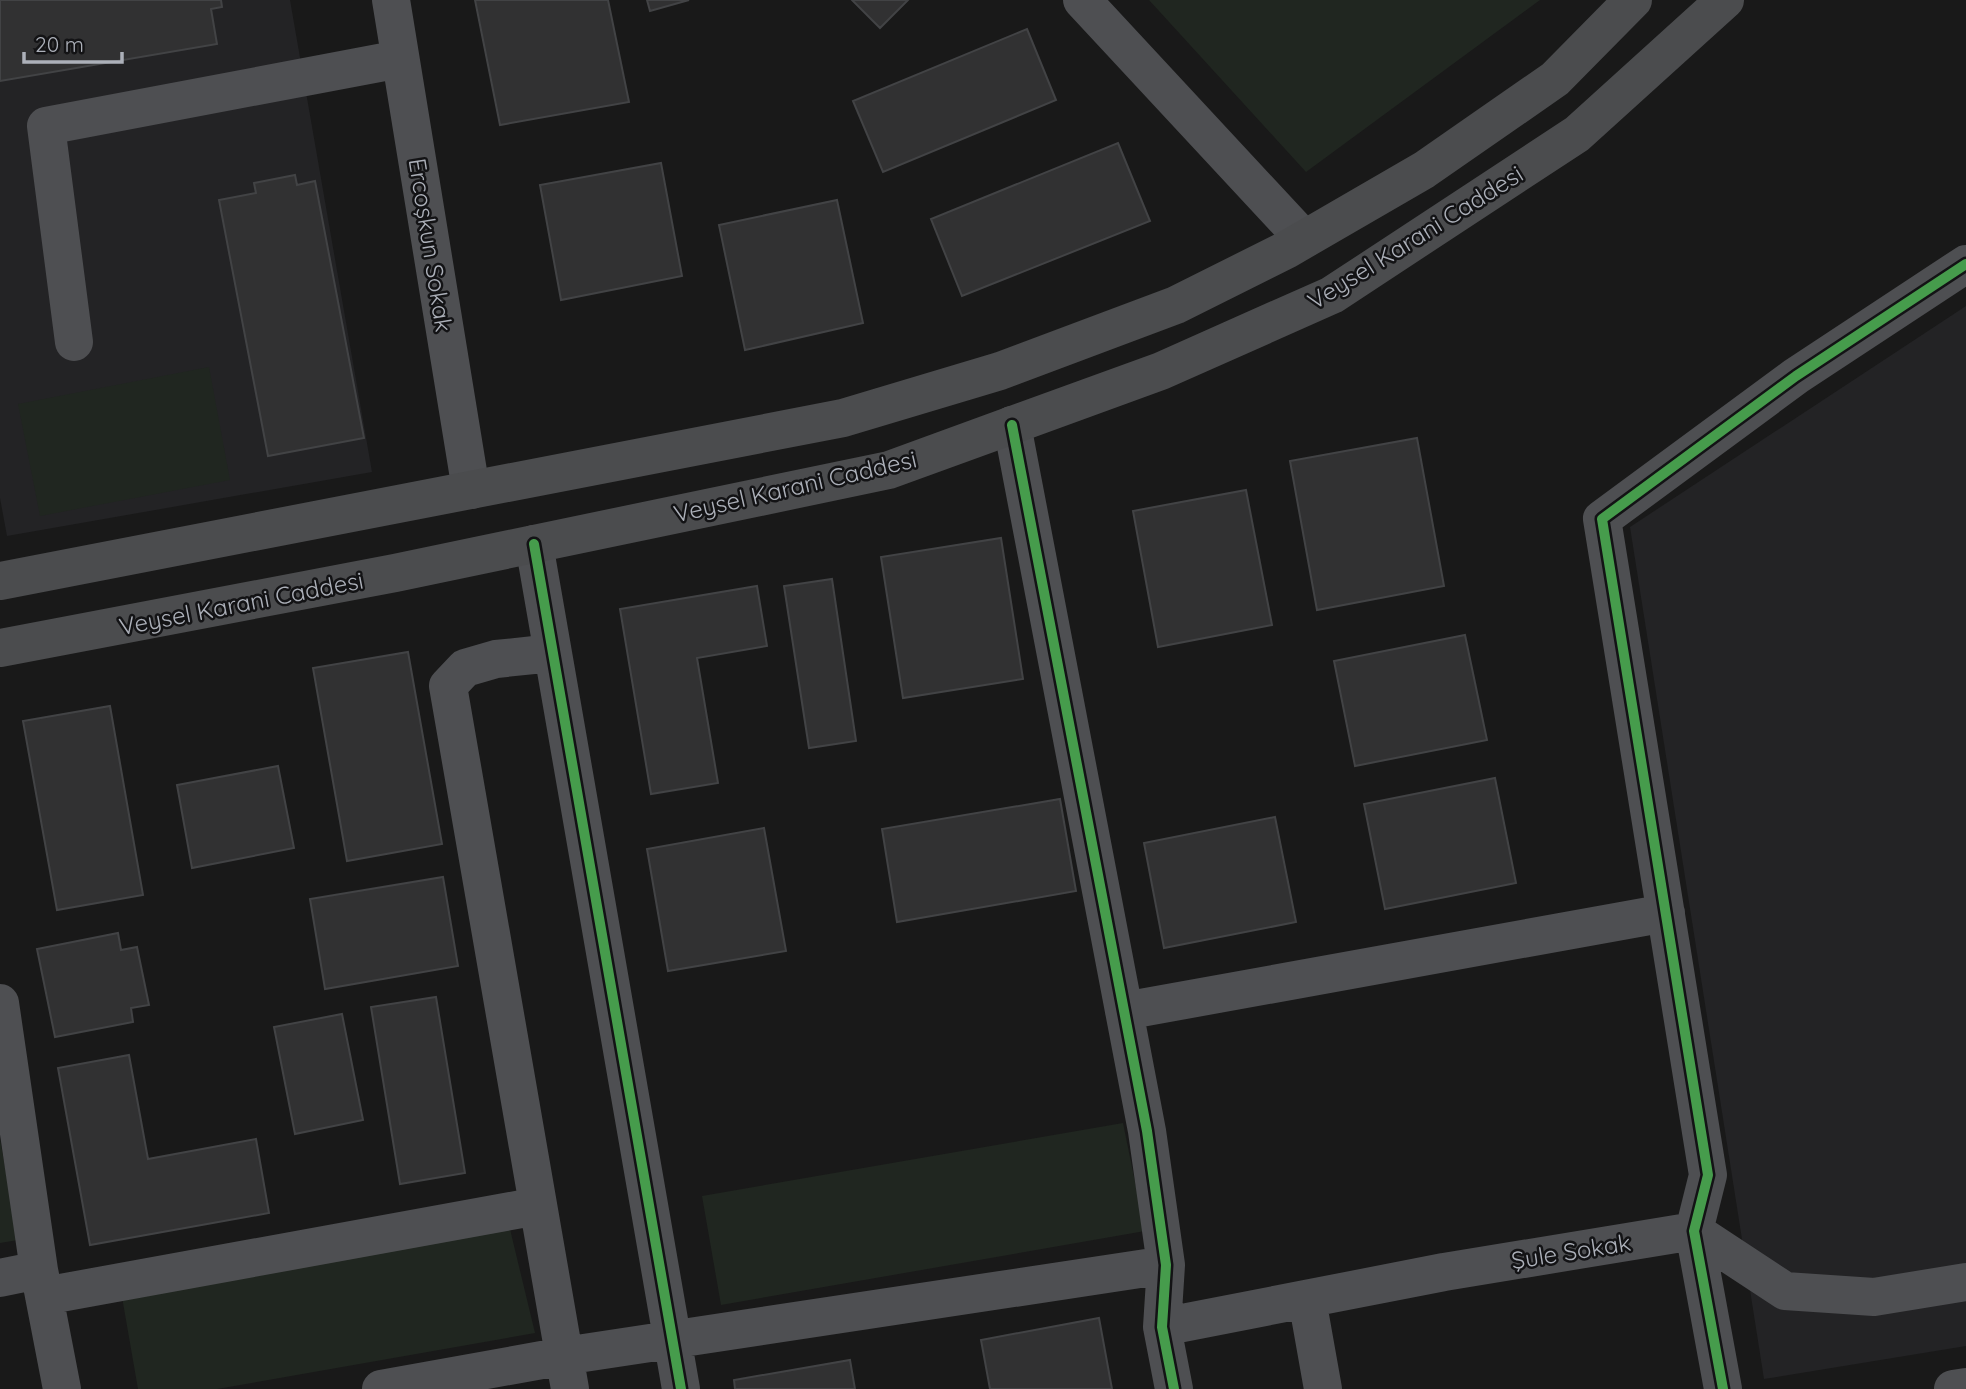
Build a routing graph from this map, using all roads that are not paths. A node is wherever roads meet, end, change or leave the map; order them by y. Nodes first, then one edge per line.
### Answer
1 (390, 0) edge
2 (1082, 0) edge
3 (1633, 0) edge
4 (1725, 0) edge
5 (400, 59) junction
6 (1304, 239) junction
7 (1966, 264) edge
8 (74, 342) dead end
9 (1012, 425) junction
10 (471, 490) junction
11 (534, 544) junction
12 (0, 581) edge
13 (0, 648) edge
14 (553, 653) junction
15 (1666, 914) junction
16 (0, 1003) edge
17 (1124, 1011) junction
18 (538, 1206) junction
19 (1694, 1231) junction
20 (1166, 1265) junction
21 (0, 1278) edge
22 (1966, 1282) edge
23 (41, 1283) junction
24 (1307, 1299) junction
25 (1162, 1328) junction
26 (673, 1340) junction
27 (567, 1372) edge
28 (1966, 1387) edge
29 (62, 1389) edge
30 (381, 1389) edge
31 (681, 1389) edge
32 (1174, 1389) edge
33 (1323, 1389) edge
34 (1723, 1389) edge
35 (1953, 1389) edge

1 - 5 street, Ercoşkun Sokak
2 - 6 street
3 - 6 main road
4 - 9 main road, Veysel Karani Caddesi
5 - 8 street
5 - 10 street, Ercoşkun Sokak
6 - 10 main road
7 - 15 street
9 - 11 main road, Veysel Karani Caddesi
9 - 17 street
10 - 12 main road
11 - 13 main road, Veysel Karani Caddesi
11 - 14 street
14 - 18 street
14 - 26 street
15 - 17 street
15 - 19 street
16 - 23 street
17 - 20 street
18 - 23 street
18 - 27 street
19 - 22 street
19 - 24 street, Şule Sokak
19 - 34 street
20 - 25 street
20 - 26 street
21 - 23 street
23 - 29 street
24 - 25 street, Şule Sokak
24 - 33 street
25 - 32 street
26 - 27 street
26 - 31 street
27 - 30 street
28 - 35 street

